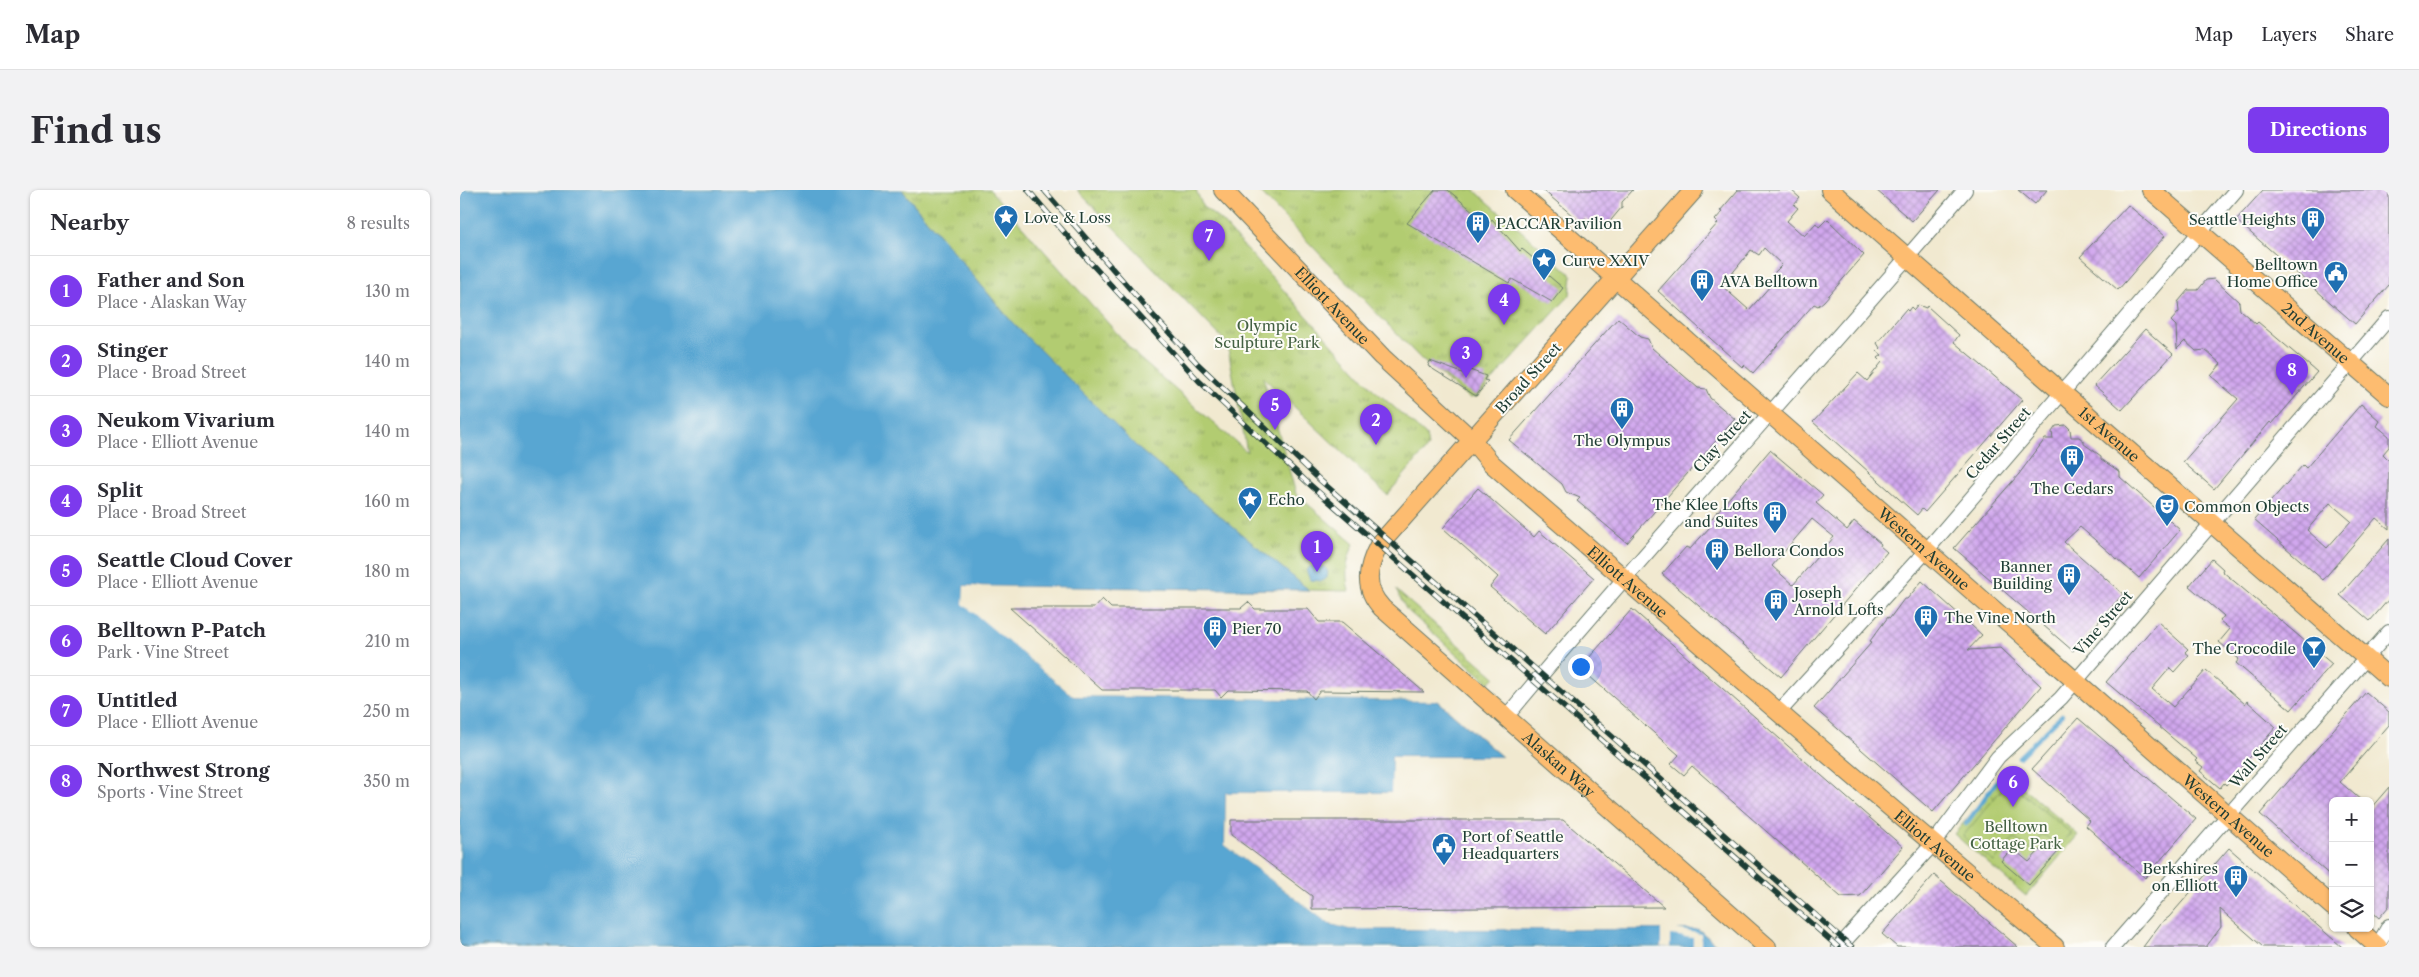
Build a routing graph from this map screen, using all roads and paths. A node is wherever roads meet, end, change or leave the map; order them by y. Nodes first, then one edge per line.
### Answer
1 (1223, 190) edge
2 (1515, 190) edge
3 (1694, 190) edge
4 (1830, 190) edge
5 (1965, 190) edge
6 (2151, 190) edge
7 (2236, 190) edge
8 (2200, 232) junction
9 (1908, 257) junction
10 (1616, 279) junction
11 (2389, 318) edge
12 (2350, 361) junction
13 (2062, 393) junction
14 (2389, 396) edge
15 (1769, 413) junction
16 (1472, 440) junction
17 (2211, 524) junction
18 (1926, 551) junction
19 (1370, 569) joint
20 (1623, 577) junction
21 (2389, 632) edge
22 (2366, 658) junction
23 (2389, 678) edge
24 (2075, 681) junction
25 (1779, 712) junction
26 (1506, 717) junction
27 (2228, 815) junction
28 (1933, 844) junction
29 (2329, 903) edge
30 (2389, 926) edge
31 (2361, 932) edge
32 (1768, 947) edge
33 (1839, 947) edge
34 (2055, 947) edge
35 (2113, 947) edge
36 (2378, 947) edge

1 - 16 main road, Elliott Avenue
2 - 10 main road, Western Avenue
3 - 10 main road, Broad Street
4 - 9 main road, 1st Avenue
5 - 9 street, Clay Street
6 - 8 main road, 2nd Avenue
7 - 8 street, Cedar Street
8 - 12 main road, 2nd Avenue
8 - 13 street, Cedar Street
9 - 13 main road, 1st Avenue
9 - 15 street, Clay Street
10 - 15 main road, Western Avenue
10 - 16 main road, Broad Street
11 - 12 street, Vine Street
12 - 14 main road, 2nd Avenue
12 - 17 street, Vine Street
13 - 17 main road, 1st Avenue
13 - 18 street, Cedar Street
15 - 18 main road, Western Avenue
15 - 20 street, Clay Street
16 - 19 main road, Broad Street
16 - 20 main road, Elliott Avenue
17 - 22 main road, 1st Avenue
17 - 24 street, Vine Street
18 - 24 main road, Western Avenue
18 - 25 street, Cedar Street
19 - 26 main road, Alaskan Way
20 - 25 main road, Elliott Avenue
20 - 26 street, Clay Street
21 - 22 street, Wall Street
22 - 23 main road, 1st Avenue
22 - 27 street, Wall Street
24 - 27 main road, Western Avenue
24 - 28 street, Vine Street
25 - 28 main road, Elliott Avenue
26 - 32 main road, Alaskan Way
27 - 29 main road, Western Avenue
27 - 35 street, Wall Street
28 - 33 street, Vine Street
28 - 34 main road, Elliott Avenue
30 - 36 street
31 - 36 main road

